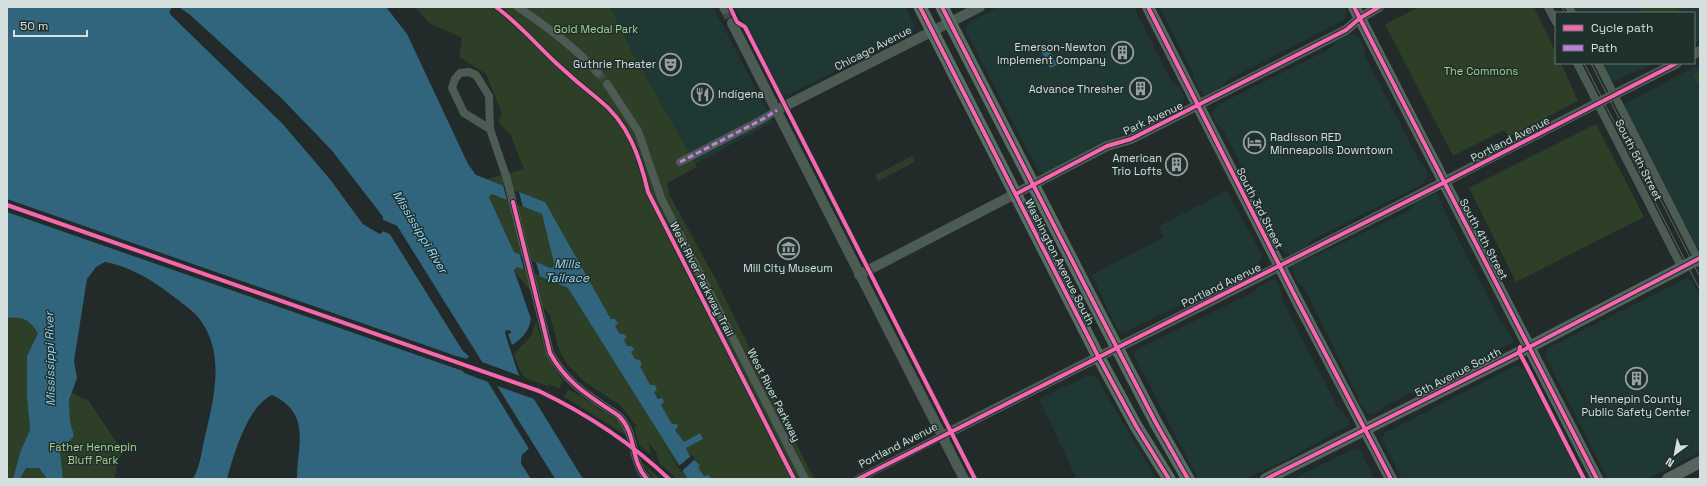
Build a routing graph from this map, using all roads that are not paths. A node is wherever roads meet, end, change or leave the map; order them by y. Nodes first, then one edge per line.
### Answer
1 (518, 7) edge
2 (920, 7) edge
3 (942, 7) edge
4 (980, 7) edge
5 (1148, 7) edge
6 (1379, 7) edge
7 (1548, 7) edge
8 (1357, 12) edge
9 (1555, 20) edge
10 (950, 22) junction
11 (732, 23) tunnel mouth
12 (933, 32) junction
13 (1578, 64) edge
14 (1598, 64) edge
15 (1675, 64) edge
16 (598, 73) tunnel mouth
17 (607, 84) tunnel mouth
18 (1614, 95) junction
19 (1598, 104) junction
20 (1198, 106) junction
21 (777, 110) junction
22 (490, 129) junction
23 (680, 162) dead end
24 (1444, 183) junction
25 (1033, 185) junction
26 (1016, 194) junction
27 (1699, 260) edge
28 (1280, 266) junction
29 (1682, 268) junction
30 (859, 275) junction
31 (1530, 346) junction
32 (1117, 349) junction
33 (1099, 358) junction
34 (1365, 428) junction
35 (942, 436) junction
36 (1700, 462) edge
37 (647, 479) edge
38 (805, 479) edge
39 (858, 479) edge
40 (964, 479) edge
41 (1170, 479) edge
42 (1188, 479) edge
43 (1266, 479) edge
44 (1391, 479) edge
45 (1597, 479) edge
46 (1668, 479) edge

1 - 16 street
2 - 12 main road, Washington Avenue South
3 - 10 main road, Washington Avenue South
4 - 10 street, Chicago Avenue
5 - 20 main road, South 3rd Street
6 - 8 street, Park Avenue
7 - 9 street
8 - 20 street, Park Avenue
8 - 24 main road, South 4th Street
10 - 12 street, Chicago Avenue
10 - 25 main road, Washington Avenue South
11 - 21 street
12 - 21 street, Chicago Avenue
12 - 26 main road, Washington Avenue South
13 - 19 street, South 5th Street
14 - 18 street, South 5th Street
15 - 18 street, Portland Avenue
17 - 38 street, West River Parkway
18 - 19 street, Portland Avenue
18 - 27 street, South 5th Street
19 - 24 street, Portland Avenue
19 - 29 street, South 5th Street
20 - 25 street, Park Avenue
20 - 28 main road, South 3rd Street
21 - 23 street
21 - 30 street
22 - 22 street
22 - 37 street
24 - 28 street, Portland Avenue
24 - 31 main road, South 4th Street
25 - 26 street, Park Avenue
25 - 32 main road, Washington Avenue South
26 - 30 street, Park Avenue
26 - 33 main road, Washington Avenue South
27 - 29 main road, 5th Avenue South
28 - 32 street, Portland Avenue
28 - 34 main road, South 3rd Street
29 - 31 main road, 5th Avenue South
30 - 35 street
31 - 34 main road, 5th Avenue South
31 - 45 main road, South 4th Street
32 - 33 street, Portland Avenue
32 - 42 main road, Washington Avenue South
33 - 35 street, Portland Avenue
33 - 41 main road, Washington Avenue South
34 - 43 main road, 5th Avenue South
34 - 44 main road, South 3rd Street
35 - 39 street, Portland Avenue
35 - 40 street
36 - 46 main road

